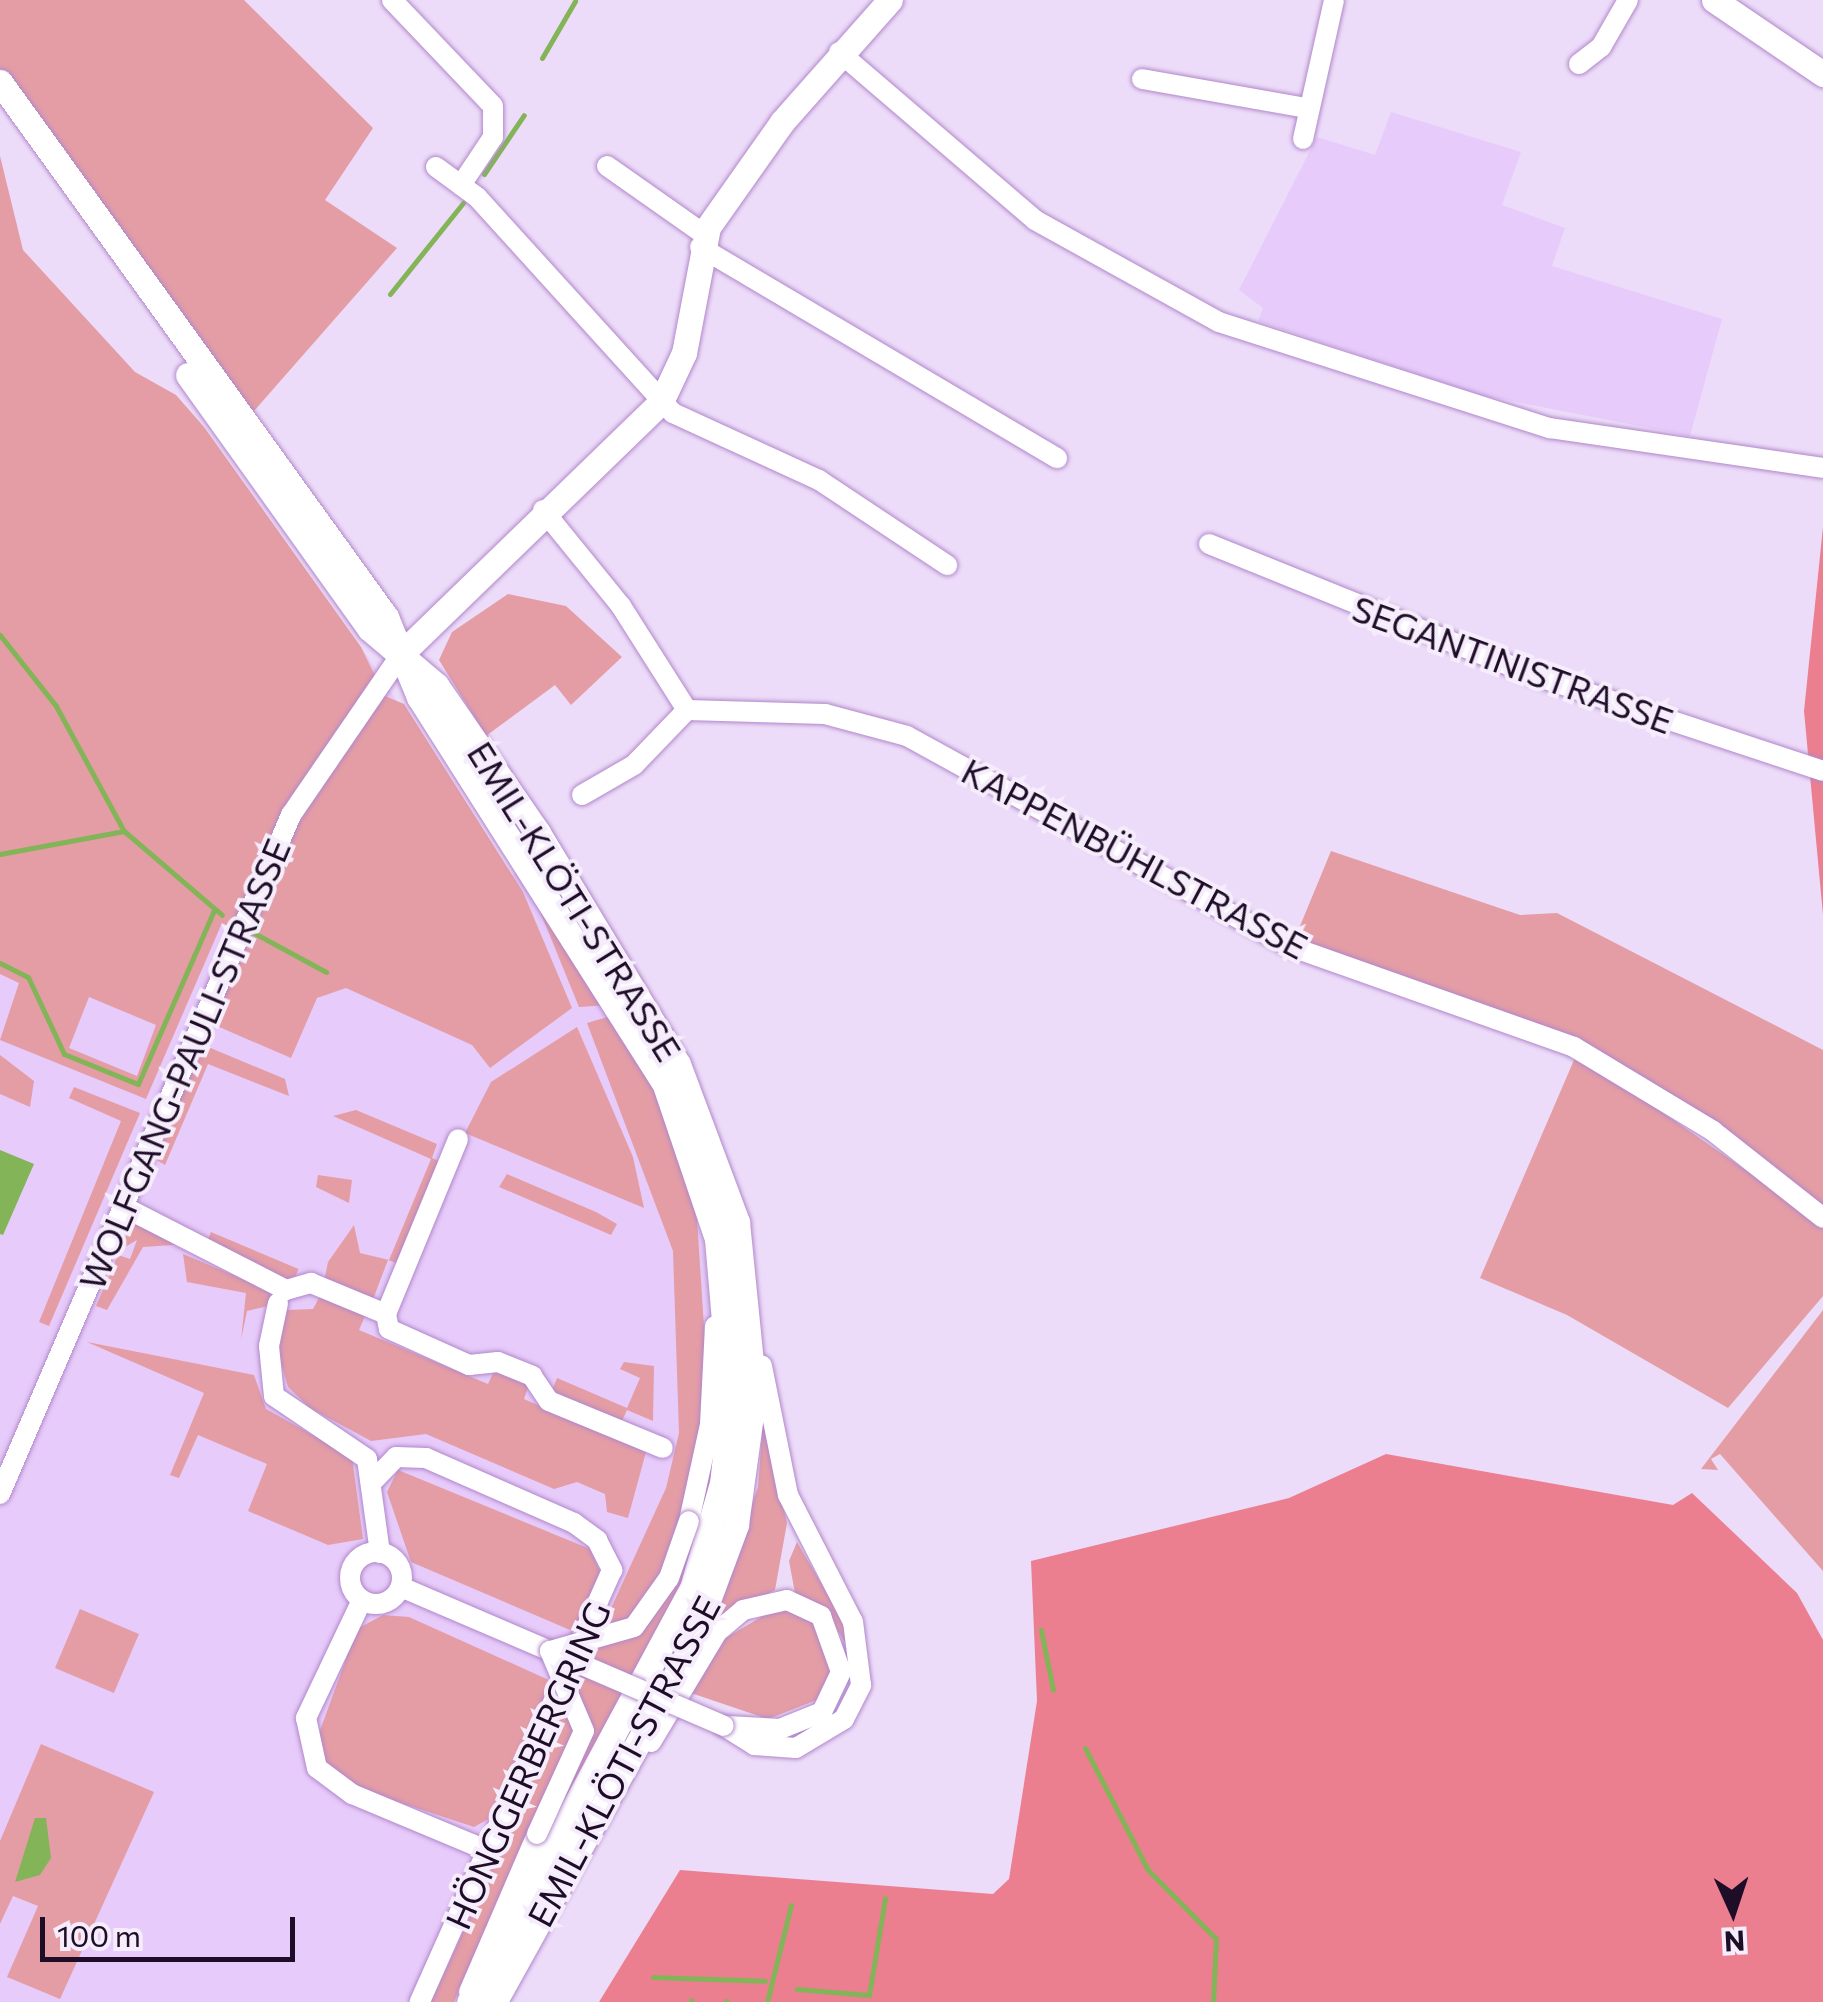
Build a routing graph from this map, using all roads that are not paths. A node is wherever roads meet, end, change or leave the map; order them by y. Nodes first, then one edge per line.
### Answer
1 (392, 0) edge
2 (890, 0) edge
3 (1334, 0) edge
4 (1628, 0) edge
5 (1714, 0) edge
6 (839, 52) junction
7 (1579, 64) dead end
8 (1823, 74) edge
9 (1142, 79) dead end
10 (0, 82) edge
11 (1306, 108) junction
12 (0, 109) edge
13 (1303, 139) dead end
14 (607, 166) dead end
15 (436, 167) dead end
16 (461, 185) junction
17 (703, 241) junction
18 (661, 402) junction
19 (1057, 458) dead end
20 (1823, 468) edge
21 (544, 510) junction
22 (1209, 544) dead end
23 (947, 565) dead end
24 (402, 652) junction
25 (687, 710) junction
26 (1823, 771) edge
27 (582, 795) dead end
28 (458, 1139) dead end
29 (124, 1207) junction
30 (1823, 1218) edge
31 (717, 1239) junction
32 (278, 1303) dead end
33 (386, 1314) junction
34 (754, 1329) junction
35 (662, 1448) dead end
36 (374, 1480) junction
37 (0, 1494) edge
38 (380, 1552) junction
39 (401, 1587) junction
40 (362, 1600) junction
41 (550, 1651) junction
42 (724, 1726) junction
43 (620, 1778) junction
44 (488, 1851) junction
45 (496, 2000) edge
46 (420, 2002) edge
47 (468, 2002) edge

1 - 16 street
2 - 6 street
3 - 11 street
4 - 7 street
5 - 8 street
6 - 17 street
6 - 20 street
9 - 11 street
10 - 24 street, EMIL-KLÖTI-STRASSE
11 - 13 street
12 - 24 street, EMIL-KLÖTI-STRASSE
14 - 17 street
15 - 16 street
16 - 18 street
17 - 18 street
17 - 19 street
18 - 21 street
18 - 23 street
21 - 24 street
21 - 25 street
22 - 26 street, SEGANTINISTRASSE
24 - 29 street, WOLFGANG-PAULI-STRASSE
24 - 31 street, EMIL-KLÖTI-STRASSE
24 - 34 street, EMIL-KLÖTI-STRASSE
25 - 27 street
25 - 30 street, KAPPENBÜHLSTRASSE
28 - 33 street
29 - 33 street
29 - 37 street, WOLFGANG-PAULI-STRASSE
31 - 41 street, bridge
31 - 47 street, EMIL-KLÖTI-STRASSE
32 - 36 street
33 - 35 street
34 - 42 street
34 - 43 street, EMIL-KLÖTI-STRASSE
36 - 38 street
36 - 44 street, HÖNGGERBERGRING
38 - 39 street
38 - 40 street
39 - 40 street
39 - 41 street
40 - 44 street
41 - 42 street, bridge
41 - 47 street, bridge
42 - 43 street
43 - 45 street, EMIL-KLÖTI-STRASSE
44 - 46 street, HÖNGGERBERGRING

